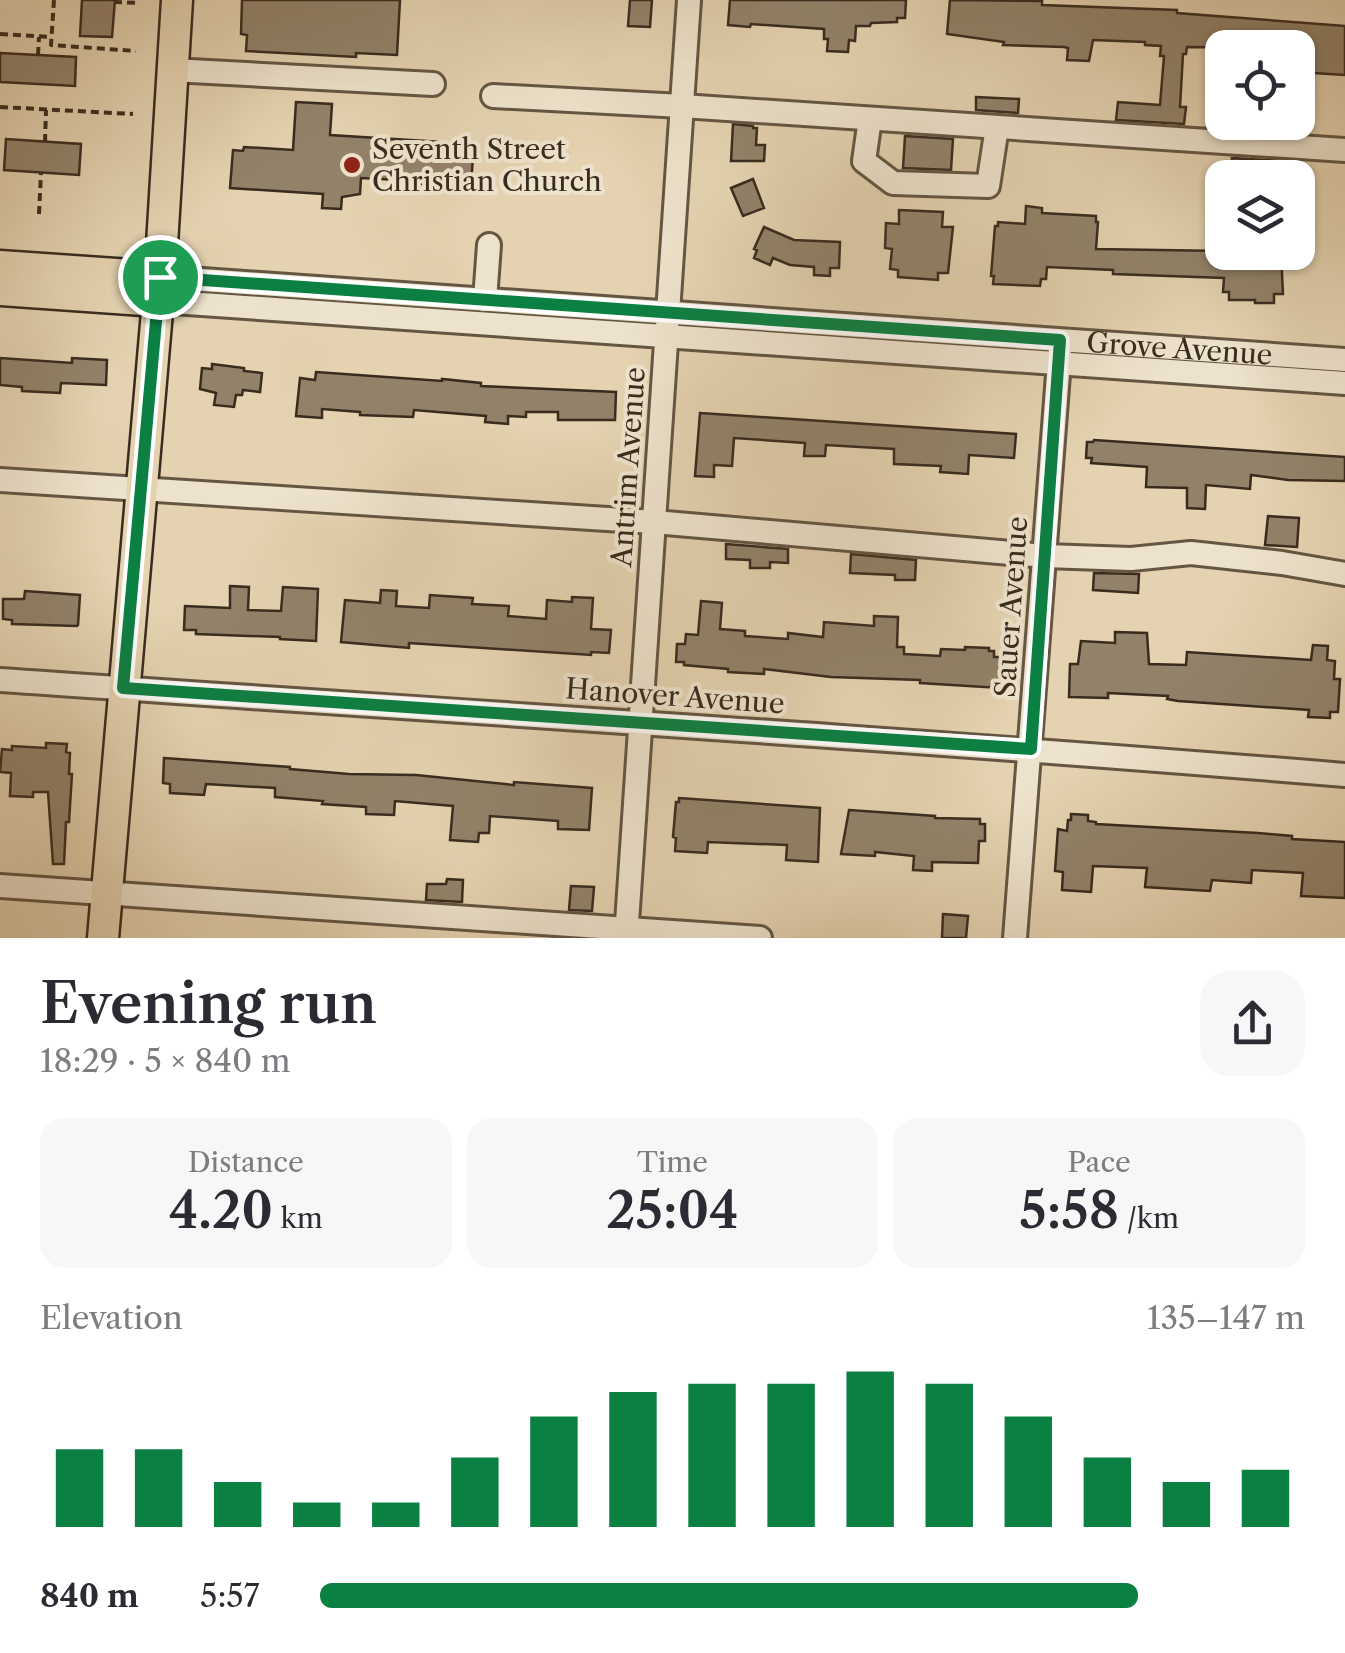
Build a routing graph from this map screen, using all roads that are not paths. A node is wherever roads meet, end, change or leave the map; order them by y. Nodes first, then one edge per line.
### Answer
1 (177, 0) edge
2 (689, 0) edge
3 (172, 70) junction
4 (433, 84) dead end
5 (493, 96) dead end
6 (682, 106) junction
7 (870, 119) junction
8 (997, 127) junction
9 (1345, 150) edge
10 (488, 246) dead end
11 (0, 266) edge
12 (159, 289) junction
13 (0, 290) edge
14 (485, 300) junction
15 (668, 325) junction
16 (1060, 352) junction
17 (1345, 360) edge
18 (1345, 383) edge
19 (0, 480) edge
20 (141, 490) junction
21 (654, 522) junction
22 (1045, 556) junction
23 (1345, 574) edge
24 (0, 680) edge
25 (123, 688) junction
26 (640, 724) junction
27 (1031, 749) junction
28 (1345, 775) edge
29 (0, 886) edge
30 (106, 893) junction
31 (626, 933) edge
32 (103, 938) edge
33 (760, 938) edge
34 (1015, 938) edge

1 - 3 main road
2 - 6 street, Antrim Avenue
3 - 4 street
3 - 12 main road
5 - 6 street
6 - 7 street
6 - 15 street, Antrim Avenue
7 - 8 street
7 - 8 street
8 - 9 street
10 - 14 street
11 - 12 main road, Grove Avenue
12 - 13 main road, Grove Avenue
12 - 14 street, Grove Avenue
12 - 15 street, Grove Avenue
12 - 20 main road
14 - 15 street, Grove Avenue
15 - 16 street, Grove Avenue
15 - 21 street, Antrim Avenue
16 - 17 street, Grove Avenue
16 - 18 street, Grove Avenue
16 - 22 street, Sauer Avenue
19 - 20 street
20 - 21 street
20 - 25 main road
21 - 22 street
21 - 26 street, Antrim Avenue
22 - 23 street
22 - 27 street, Sauer Avenue
24 - 25 street, Hanover Avenue
25 - 26 street, Hanover Avenue
25 - 30 main road
26 - 27 street, Hanover Avenue
26 - 31 street, Antrim Avenue
27 - 28 street, Hanover Avenue
27 - 34 street, Sauer Avenue
29 - 30 street
30 - 31 street
30 - 32 main road
31 - 33 street

